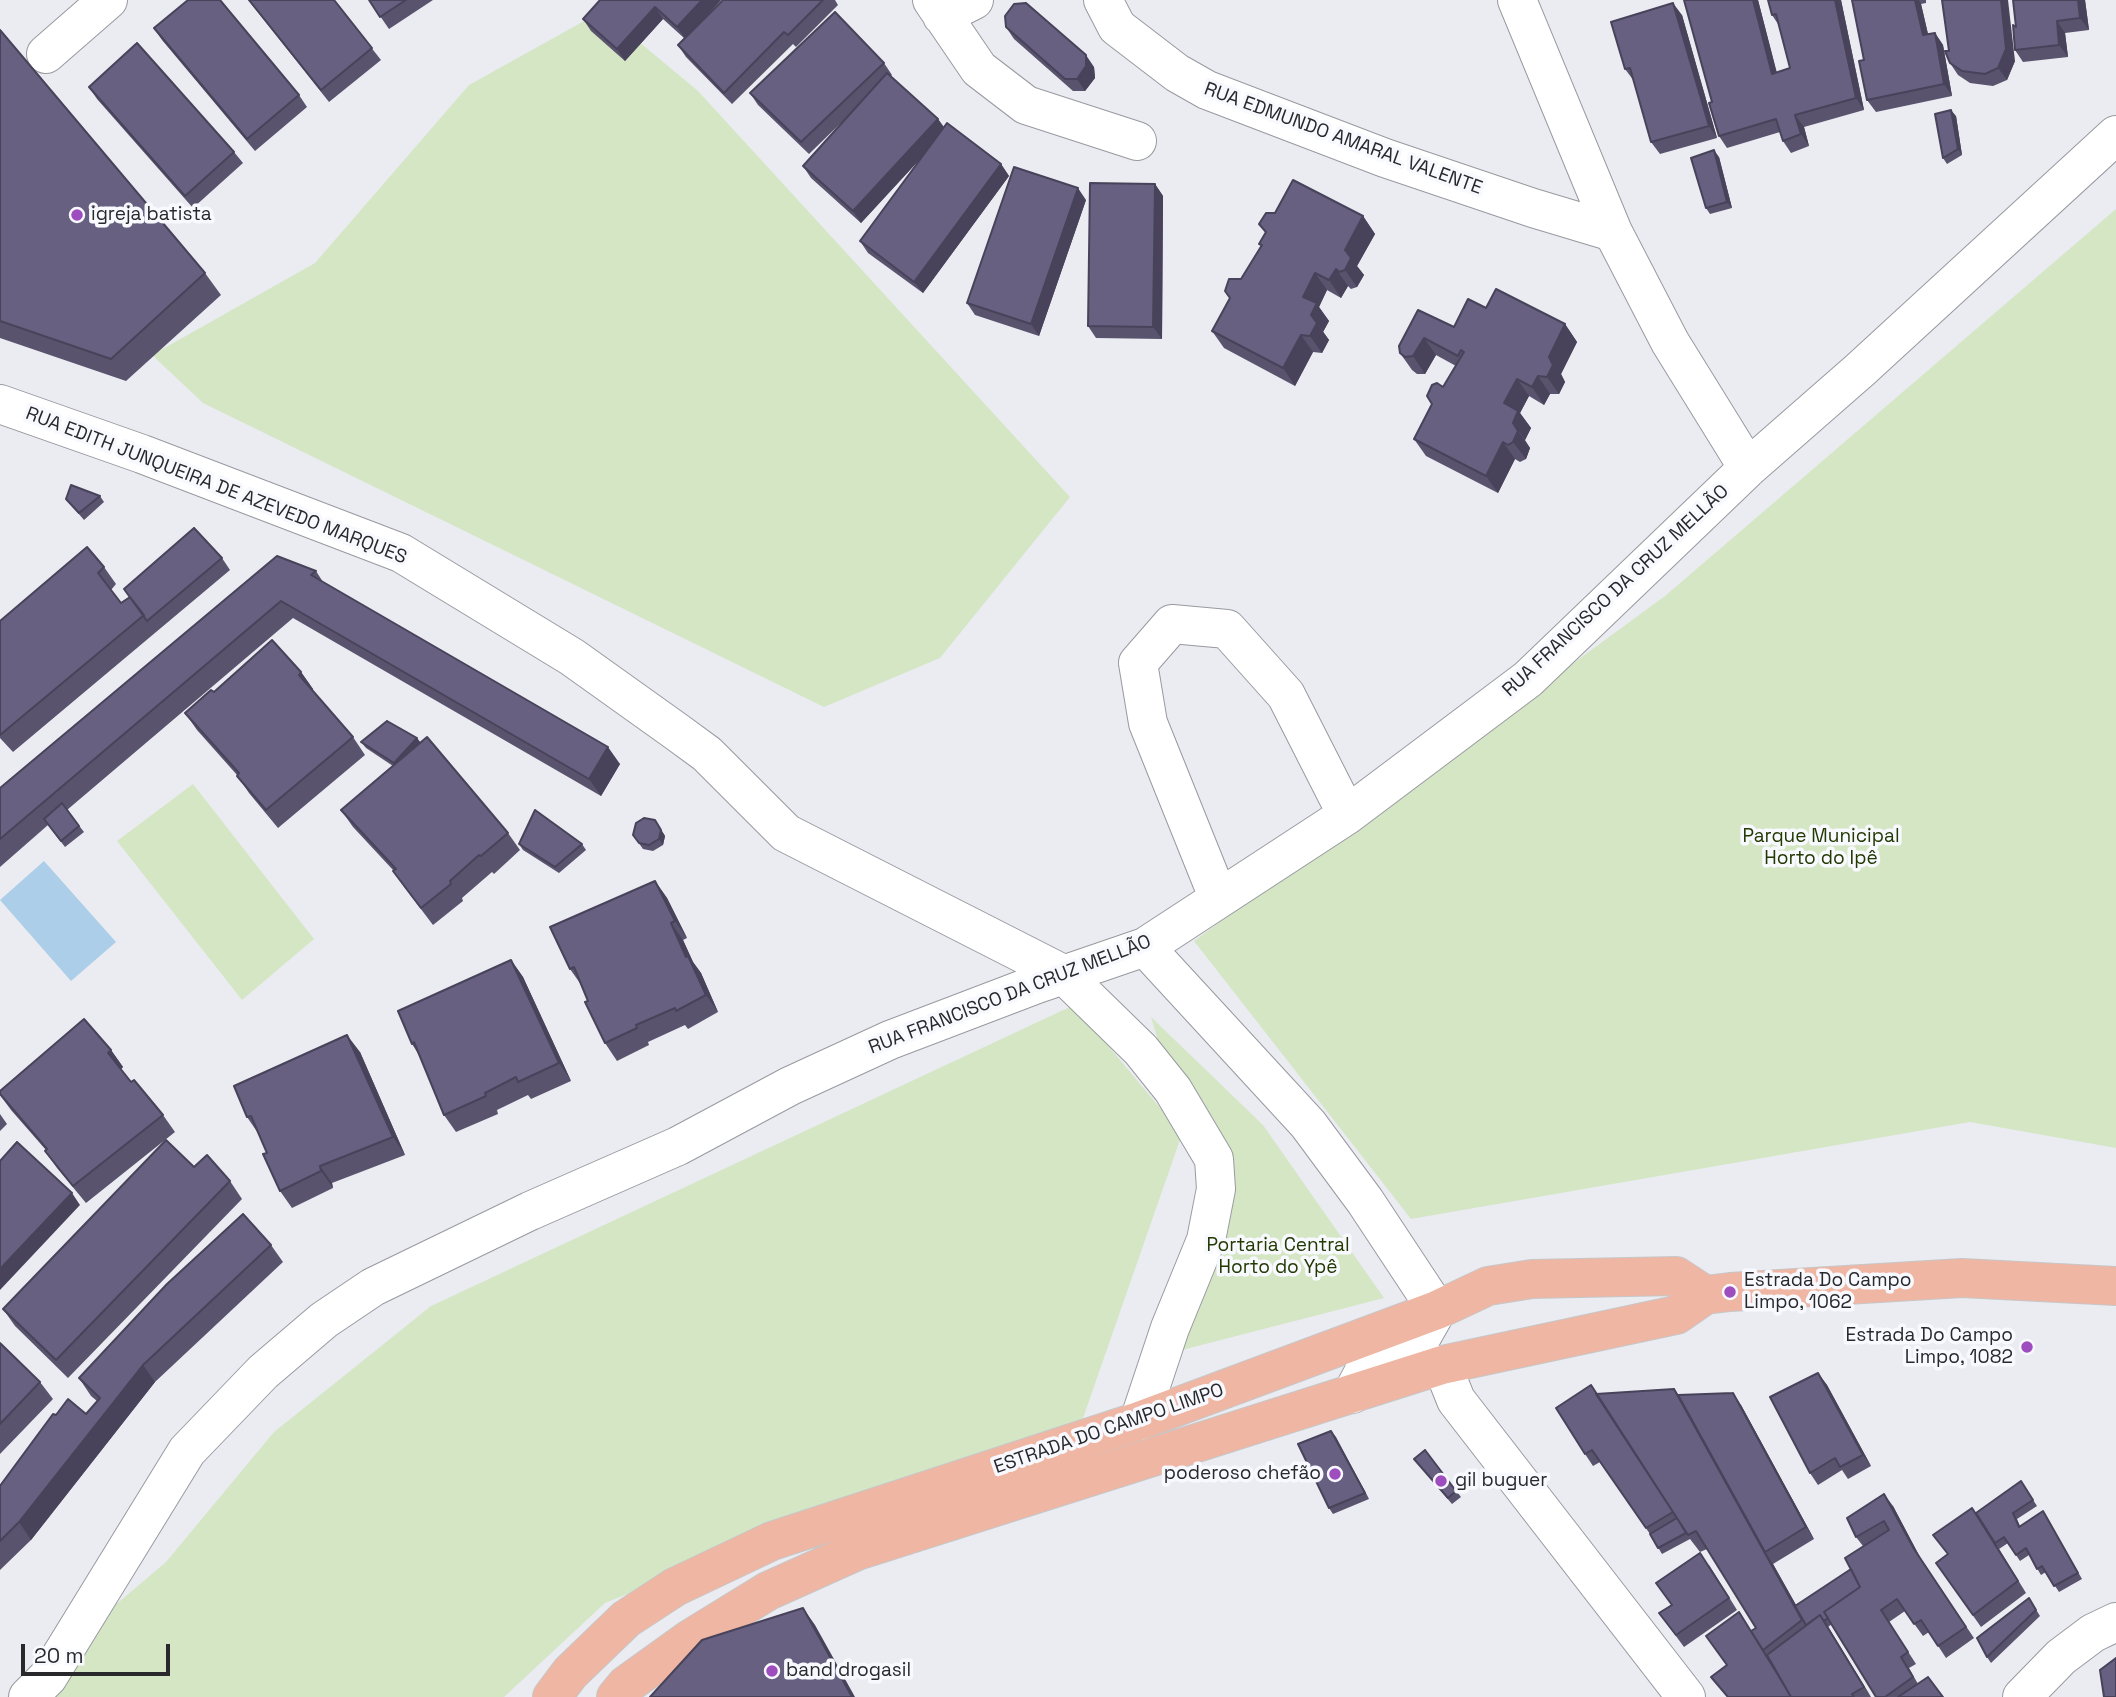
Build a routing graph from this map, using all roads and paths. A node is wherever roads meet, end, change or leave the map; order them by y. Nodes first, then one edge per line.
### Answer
1 (108, 0) edge
2 (1102, 0) edge
3 (1517, 0) edge
4 (949, 5) edge
5 (46, 54) dead end
6 (2116, 135) edge
7 (1137, 141) dead end
8 (1613, 232) junction
9 (0, 404) edge
10 (1748, 468) junction
11 (1347, 815) junction
12 (1218, 897) junction
13 (1145, 947) junction
14 (1063, 974) junction
15 (2116, 1286) edge
16 (1705, 1295) junction
17 (1437, 1310) junction
18 (1442, 1366) junction
19 (1352, 1394) junction
20 (1139, 1421) junction
21 (2116, 1622) edge
22 (28, 1697) edge
23 (552, 1697) edge
24 (616, 1697) edge
25 (1686, 1697) edge
26 (2022, 1697) edge

1 - 5 street
2 - 8 street, RUA EDMUNDO AMARAL VALENTE
3 - 8 street
4 - 7 street
6 - 10 street, RUA FRANCISCO DA CRUZ MELLÃO
8 - 10 street
9 - 14 street, RUA EDITH JUNQUEIRA DE AZEVEDO MARQUES
10 - 11 street, RUA FRANCISCO DA CRUZ MELLÃO
11 - 12 street, RUA FRANCISCO DA CRUZ MELLÃO
11 - 12 street
12 - 13 street, RUA FRANCISCO DA CRUZ MELLÃO
13 - 14 street, RUA FRANCISCO DA CRUZ MELLÃO
13 - 17 street
14 - 20 street, RUA EDITH JUNQUEIRA DE AZEVEDO MARQUES
14 - 22 street, RUA FRANCISCO DA CRUZ MELLÃO
15 - 16 main road
16 - 17 main road, ESTRADA DO CAMPO LIMPO
16 - 18 main road, ESTRADA DO CAMPO LIMPO
17 - 19 street
17 - 20 main road, ESTRADA DO CAMPO LIMPO
18 - 19 main road, ESTRADA DO CAMPO LIMPO
18 - 25 street
19 - 24 main road, ESTRADA DO CAMPO LIMPO
20 - 23 main road, ESTRADA DO CAMPO LIMPO
21 - 26 street

